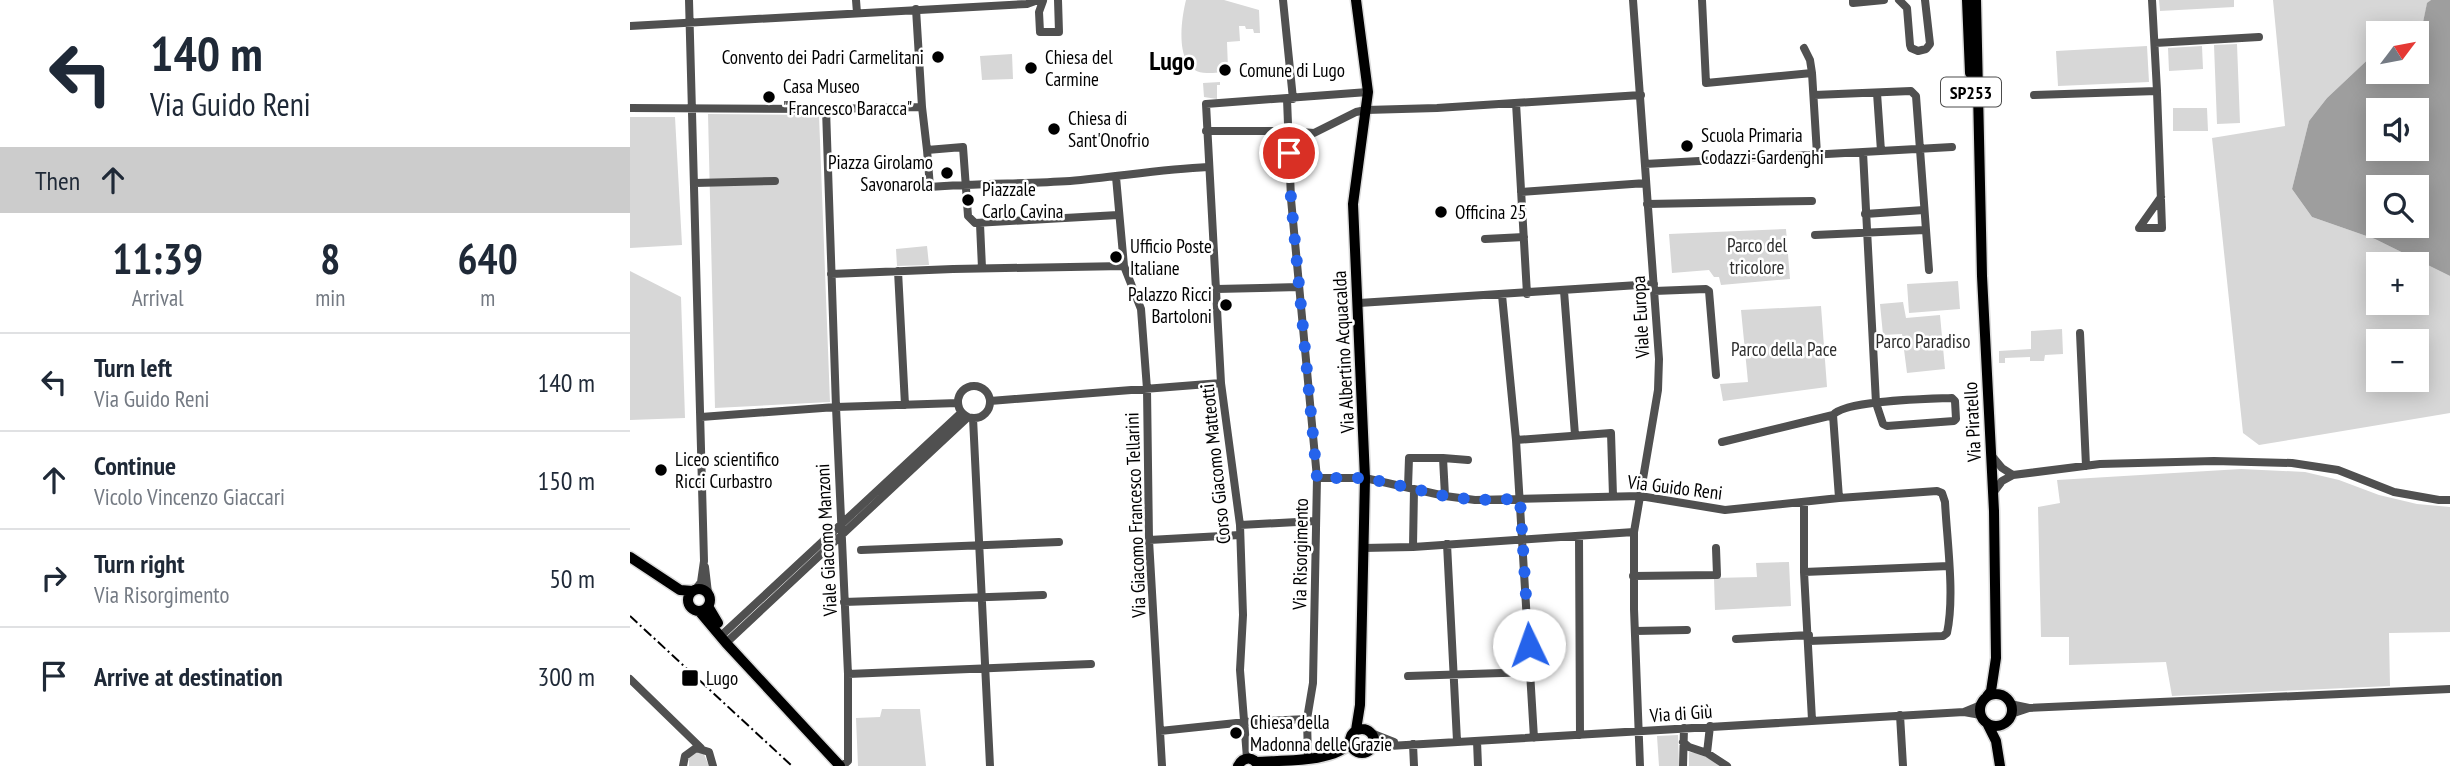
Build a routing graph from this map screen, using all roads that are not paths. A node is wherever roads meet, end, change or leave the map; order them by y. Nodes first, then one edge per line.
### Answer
1 (689, 0) edge
2 (856, 0) edge
3 (1041, 0) edge
4 (1058, 0) edge
5 (1283, 0) edge
6 (1356, 0) edge
7 (1633, 0) edge
8 (1702, 0) edge
9 (1853, 0) edge
10 (1884, 0) edge
11 (1899, 0) edge
12 (1925, 0) edge
13 (1967, 0) edge
14 (1976, 0) edge
15 (2152, 0) edge
16 (916, 9) junction
17 (857, 13) junction
18 (690, 22) junction
19 (630, 26) edge
20 (2259, 37) dead end
21 (2155, 43) junction
22 (1804, 48) dead end
23 (1812, 73) junction
24 (2157, 91) junction
25 (1368, 92) junction
26 (1877, 93) junction
27 (1641, 95) junction
28 (1814, 95) junction
29 (2034, 95) dead end
30 (1290, 99) junction
31 (1516, 103) junction
32 (630, 107) edge
33 (693, 107) junction
34 (922, 107) junction
35 (826, 109) junction
36 (1366, 110) junction
37 (1206, 131) junction
38 (1288, 131) junction
39 (1952, 147) dead end
40 (1918, 149) junction
41 (927, 150) junction
42 (1881, 151) junction
43 (1863, 152) junction
44 (1817, 154) junction
45 (1645, 164) junction
46 (1208, 167) junction
47 (1115, 177) junction
48 (775, 181) dead end
49 (695, 183) junction
50 (1646, 183) junction
51 (966, 184) junction
52 (1979, 184) junction
53 (1521, 192) junction
54 (2161, 197) dead end
55 (1812, 201) dead end
56 (1647, 204) junction
57 (1924, 210) junction
58 (1866, 214) junction
59 (1118, 215) junction
60 (980, 224) junction
61 (1925, 230) junction
62 (1867, 234) junction
63 (1815, 235) dead end
64 (1524, 237) junction
65 (1485, 239) dead end
66 (1124, 266) junction
67 (982, 268) junction
68 (1929, 270) dead end
69 (898, 271) junction
70 (831, 274) junction
71 (1299, 287) junction
72 (1654, 288) junction
73 (1216, 289) junction
74 (1564, 291) junction
75 (1527, 294) junction
76 (1502, 295) junction
77 (1359, 303) junction
78 (2080, 333) dead end
79 (1716, 374) dead end
80 (1221, 383) junction
81 (1147, 389) junction
82 (990, 401) junction
83 (958, 403) junction
84 (1876, 403) junction
85 (905, 405) junction
86 (835, 407) junction
87 (1833, 415) junction
88 (701, 416) junction
89 (967, 416) junction
90 (1575, 435) junction
91 (1516, 440) junction
92 (1722, 442) dead end
93 (1991, 454) junction
94 (1443, 458) junction
95 (1468, 460) dead end
96 (2086, 466) junction
97 (2013, 475) junction
98 (1317, 478) junction
99 (1366, 478) junction
100 (1411, 488) junction
101 (1993, 493) junction
102 (1445, 496) junction
103 (1613, 496) junction
104 (1640, 496) junction
105 (1839, 498) junction
106 (1520, 499) junction
107 (2450, 499) edge
108 (1804, 502) junction
109 (1315, 521) junction
110 (1240, 525) junction
111 (840, 526) junction
112 (1634, 532) junction
113 (1240, 535) junction
114 (1579, 536) junction
115 (841, 538) junction
116 (1523, 539) junction
117 (1149, 540) junction
118 (1059, 542) dead end
119 (1447, 544) junction
120 (979, 545) junction
121 (1413, 547) junction
122 (1363, 548) junction
123 (1716, 548) dead end
124 (861, 550) dead end
125 (630, 557) edge
126 (704, 561) junction
127 (1949, 566) junction
128 (1804, 572) junction
129 (1633, 576) junction
130 (662, 580) junction
131 (694, 590) junction
132 (708, 593) junction
133 (1043, 595) dead end
134 (982, 598) junction
135 (689, 603) junction
136 (844, 603) junction
137 (704, 608) junction
138 (1688, 630) dead end
139 (1635, 631) junction
140 (1809, 638) junction
141 (727, 639) junction
142 (1736, 639) dead end
143 (1996, 658) junction
144 (1091, 664) dead end
145 (985, 669) junction
146 (1531, 672) junction
147 (848, 674) junction
148 (1453, 674) junction
149 (1408, 676) dead end
150 (630, 679) edge
151 (2450, 690) edge
152 (2008, 709) junction
153 (1984, 710) junction
154 (1900, 715) junction
155 (1307, 719) junction
156 (1812, 720) junction
157 (1246, 722) junction
158 (1710, 726) junction
159 (1684, 728) junction
160 (682, 730) junction
161 (1160, 731) junction
162 (1365, 731) junction
163 (1639, 732) junction
164 (1580, 735) junction
165 (1534, 737) junction
166 (1457, 741) junction
167 (1477, 741) junction
168 (1683, 742) junction
169 (1350, 743) junction
170 (1400, 744) junction
171 (1413, 744) junction
172 (1372, 747) junction
173 (701, 748) junction
174 (688, 752) junction
175 (1358, 752) junction
176 (1707, 753) junction
177 (711, 756) junction
178 (1305, 762) edge
179 (1248, 763) edge
180 (2000, 764) edge
181 (683, 766) edge
182 (713, 766) edge
183 (723, 766) edge
184 (841, 766) edge
185 (990, 766) edge
186 (1162, 766) edge
187 (1226, 766) edge
188 (1414, 766) edge
189 (1478, 766) edge
190 (1640, 766) edge
191 (1683, 766) edge
192 (1727, 766) edge
193 (1903, 766) edge

1 - 18 street
2 - 17 street
3 - 4 street
3 - 4 street
3 - 16 street
5 - 30 street, Via Risorgimento
6 - 25 main road, Via Albertino Acquacalda
7 - 27 street, Viale Europa
8 - 23 street
9 - 10 street
11 - 12 street
13 - 52 main road, Via Piratello / SP253
14 - 52 main road, Via Piratello / SP253
15 - 21 street
16 - 17 street
16 - 34 street
17 - 18 street
18 - 19 street
18 - 33 street
20 - 21 street
21 - 24 street
22 - 23 street
23 - 28 street
24 - 29 street
24 - 54 street
25 - 30 street
25 - 36 main road, Via Albertino Acquacalda
26 - 28 street
26 - 40 street
26 - 42 street
27 - 31 street
27 - 45 street, Viale Europa
28 - 44 street
30 - 37 street
30 - 38 street, Via Risorgimento
31 - 36 street
31 - 53 street
32 - 33 street
33 - 35 street
33 - 49 street
34 - 35 street
34 - 41 street
35 - 70 street, Viale Giacomo Manzoni
36 - 38 street
36 - 77 main road, Via Albertino Acquacalda
37 - 38 street
37 - 46 street, Corso Giacomo Matteotti
38 - 71 street, Via Risorgimento
39 - 40 street
40 - 42 street
40 - 57 street
41 - 51 street
41 - 51 street
42 - 43 street
43 - 44 street
43 - 58 street
44 - 45 street
45 - 50 street, Viale Europa
46 - 47 street
46 - 73 street, Corso Giacomo Matteotti
47 - 51 street
47 - 59 street, Via Giacomo Francesco Tellarini
48 - 49 street
49 - 88 street
50 - 53 street
50 - 56 street, Viale Europa
51 - 60 street
52 - 93 main road, Via Piratello
53 - 64 street
55 - 56 street
56 - 72 street, Viale Europa
57 - 58 street
57 - 61 street
58 - 62 street
59 - 60 street
59 - 66 street, Via Giacomo Francesco Tellarini
60 - 67 street
61 - 62 street
61 - 68 street
62 - 63 street
62 - 84 street
64 - 65 street
64 - 75 street
66 - 67 street
66 - 81 street, Via Giacomo Francesco Tellarini
67 - 69 street
69 - 70 street
69 - 85 street
70 - 86 street, Viale Giacomo Manzoni
71 - 73 street
71 - 98 street, Via Risorgimento
72 - 74 street
72 - 79 street
72 - 104 street, Viale Europa
73 - 80 street, Corso Giacomo Matteotti
74 - 75 street
74 - 90 street
75 - 76 street
76 - 77 street
76 - 91 street
77 - 99 main road, Via Albertino Acquacalda
78 - 96 street
80 - 81 street
80 - 110 street, Corso Giacomo Matteotti
81 - 82 street
81 - 117 street, Via Giacomo Francesco Tellarini
82 - 83 street
82 - 89 street
83 - 85 street
83 - 89 street
84 - 84 street
84 - 87 street
85 - 86 street
86 - 88 street
86 - 111 street, Viale Giacomo Manzoni
87 - 92 street
87 - 105 street
88 - 126 street
89 - 111 street
89 - 115 street
89 - 120 street
90 - 91 street
90 - 103 street
91 - 106 street
93 - 97 street
93 - 101 main road, Via Piratello
94 - 95 street
94 - 100 street
94 - 102 street
96 - 97 street
96 - 107 street
97 - 101 street
98 - 99 street, Via Guido Reni
98 - 109 street, Via Risorgimento
99 - 100 street, Via Guido Reni
99 - 122 main road, Via Albertino Acquacalda
100 - 102 street, Via Guido Reni
100 - 121 street
101 - 143 main road, Via Piratello
102 - 106 street, Via Guido Reni
103 - 104 street, Via Guido Reni
103 - 106 street, Via Guido Reni
104 - 108 street, Via Guido Reni
104 - 112 street, Viale Europa
105 - 108 street, Via Guido Reni
105 - 127 street, Via Guido Reni
106 - 116 street
108 - 128 street
109 - 110 street
109 - 155 street, Via Risorgimento
110 - 113 street, Corso Giacomo Matteotti
111 - 115 street, Viale Giacomo Manzoni
111 - 141 street
112 - 114 street
112 - 129 street, Viale Europa
113 - 117 street
113 - 157 street, Corso Giacomo Matteotti
114 - 116 street
114 - 164 street
115 - 136 street, Viale Giacomo Manzoni
115 - 141 street
116 - 119 street
116 - 146 street
117 - 161 street, Via Giacomo Francesco Tellarini
118 - 120 street
119 - 121 street
119 - 148 street
120 - 124 street
120 - 134 street
121 - 122 street
122 - 162 main road, Via Albertino Acquacalda
123 - 129 street
125 - 130 main road
126 - 131 street
126 - 132 street
127 - 128 street
127 - 140 street
128 - 140 street
129 - 139 street, Viale Europa
130 - 131 main road
130 - 135 main road
131 - 132 main road
131 - 135 main road
132 - 137 main road
133 - 134 street
134 - 136 street
134 - 145 street
135 - 137 main road
136 - 147 street, Viale Giacomo Manzoni
137 - 141 main road
138 - 139 street
139 - 163 street, Viale Europa
140 - 142 street
140 - 156 street
141 - 184 main road
143 - 152 main road, Via Piratello
143 - 153 main road, Via Piratello
144 - 145 street
145 - 147 street
145 - 185 street
146 - 148 street
146 - 165 street
147 - 184 street, Viale Giacomo Manzoni
148 - 149 street
148 - 166 street
150 - 160 street
151 - 152 street
152 - 153 main road
152 - 153 main road
152 - 180 main road, Via Piratello
153 - 154 street, Via di Giù
153 - 180 main road, Via Piratello
154 - 156 street, Via di Giù
154 - 193 street
155 - 157 street
155 - 178 street, Via Risorgimento
156 - 158 street, Via di Giù
157 - 161 street
157 - 179 street, Corso Giacomo Matteotti
158 - 159 street, Via di Giù
158 - 176 street
159 - 163 street, Via di Giù
159 - 168 street
160 - 173 street
160 - 174 street
161 - 186 street, Via Giacomo Francesco Tellarini
162 - 169 main road
162 - 170 street, Via di Giù
162 - 172 main road
163 - 164 street, Via di Giù
163 - 190 street, Viale Europa
164 - 165 street, Via di Giù
165 - 167 street, Via di Giù
166 - 167 street, Via di Giù
166 - 171 street, Via di Giù
167 - 189 street
168 - 176 street
168 - 191 street
169 - 175 main road
169 - 178 main road
170 - 171 street, Via di Giù
170 - 172 street, Via di Giù
171 - 188 street
172 - 175 main road
173 - 174 street
173 - 177 street
174 - 181 street
175 - 178 main road
176 - 192 street
177 - 182 street
177 - 183 street
178 - 179 main road
179 - 187 main road

